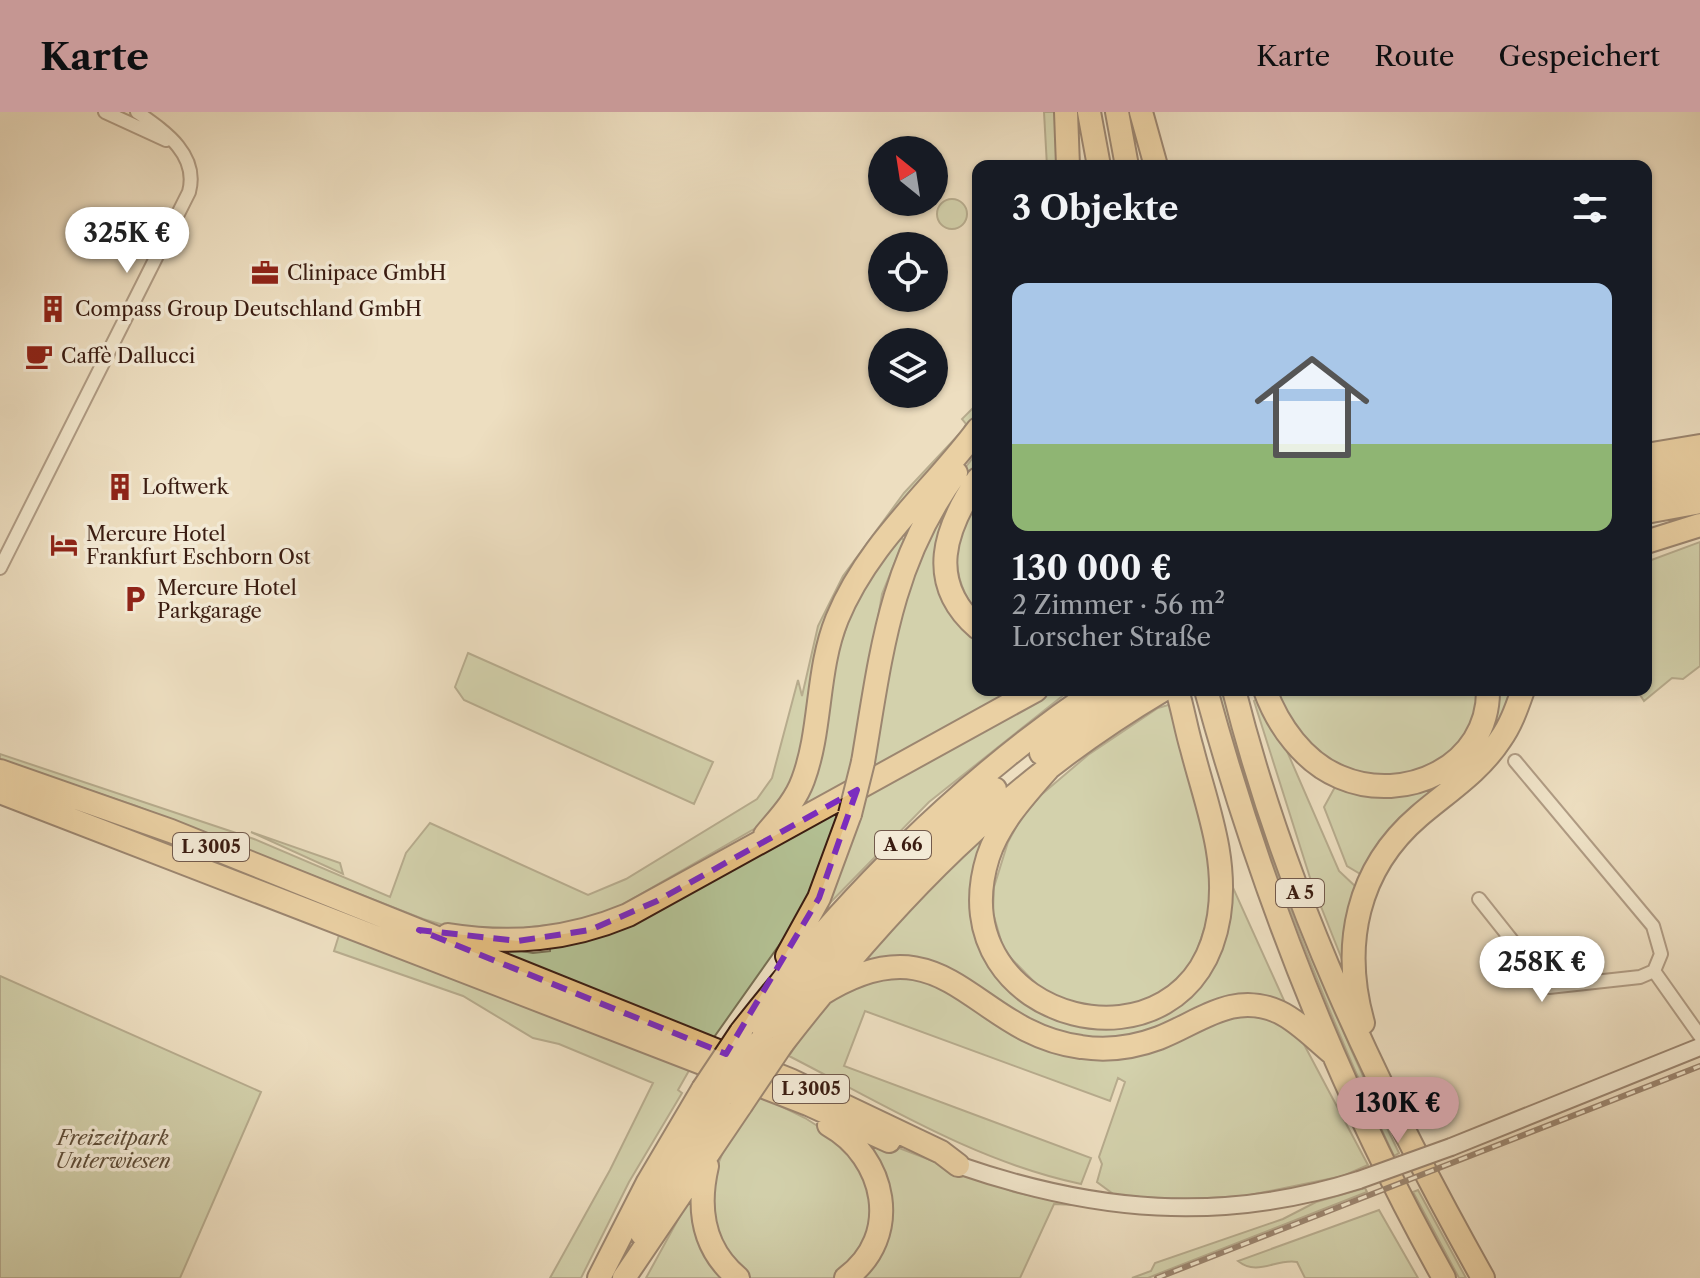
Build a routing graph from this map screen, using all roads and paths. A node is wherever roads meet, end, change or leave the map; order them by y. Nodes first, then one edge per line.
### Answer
1 (105, 112) edge
2 (137, 112) edge
3 (1066, 112) edge
4 (1089, 112) edge
5 (1117, 112) edge
6 (1130, 112) edge
7 (1141, 112) edge
8 (176, 144) junction
9 (1068, 160) edge
10 (1098, 160) edge
11 (1126, 160) edge
12 (1140, 160) edge
13 (1154, 160) edge
14 (972, 436) edge
15 (1700, 446) edge
16 (972, 452) edge
17 (1652, 454) edge
18 (1700, 464) edge
19 (1652, 474) edge
20 (972, 490) edge
21 (1652, 495) edge
22 (1697, 497) edge
23 (1652, 510) edge
24 (1652, 519) edge
25 (1700, 525) edge
26 (1652, 540) edge
27 (0, 568) edge
28 (972, 620) edge
29 (1025, 696) edge
30 (1088, 696) edge
31 (1155, 696) edge
32 (1156, 696) edge
33 (1162, 696) edge
34 (1163, 696) edge
35 (1208, 696) edge
36 (1236, 696) edge
37 (1268, 696) edge
38 (1487, 696) edge
39 (1520, 696) edge
40 (1515, 761) dead end
41 (1054, 762) junction
42 (0, 771) edge
43 (0, 792) edge
44 (0, 798) edge
45 (1240, 803) junction
46 (54, 811) junction
47 (757, 845) junction
48 (1479, 899) dead end
49 (419, 930) junction
50 (1654, 971) junction
51 (820, 995) junction
52 (1700, 1036) edge
53 (762, 1038) junction
54 (1700, 1047) edge
55 (1336, 1056) junction
56 (1384, 1088) junction
57 (779, 1096) junction
58 (722, 1097) junction
59 (710, 1153) junction
60 (958, 1165) junction
61 (599, 1278) edge
62 (622, 1278) edge
63 (738, 1278) edge
64 (846, 1278) edge
65 (1444, 1278) edge
66 (1483, 1278) edge

1 - 8 street
2 - 8 street
3 - 9 highway
4 - 10 highway
5 - 11 highway
6 - 12 highway
7 - 13 highway
8 - 27 street
14 - 47 highway
15 - 17 highway
16 - 53 highway, bridge
18 - 19 highway
20 - 28 highway
21 - 22 highway
22 - 23 highway
22 - 24 highway
25 - 26 highway
29 - 47 highway
30 - 53 highway, A 66
31 - 53 highway, A 66
32 - 41 highway
33 - 41 highway
34 - 45 highway
35 - 45 highway, A 5
36 - 56 highway, A 5
37 - 38 highway
39 - 56 highway
40 - 50 street
41 - 51 highway
42 - 49 highway, L 3005
43 - 46 highway, L 3005
44 - 46 highway
45 - 55 highway, A 5
46 - 57 highway, L 3005
47 - 49 highway
48 - 50 street
49 - 60 highway, L 3005
50 - 52 street
51 - 53 highway
51 - 55 highway
53 - 58 highway, bridge
53 - 58 highway, A 66, bridge
54 - 60 main road, bridge
55 - 65 highway, A 5
56 - 66 highway, A 5
57 - 60 highway, L 3005
57 - 64 highway
58 - 59 highway
58 - 61 highway, A 66
58 - 62 highway, A 66
59 - 62 highway
59 - 63 highway

